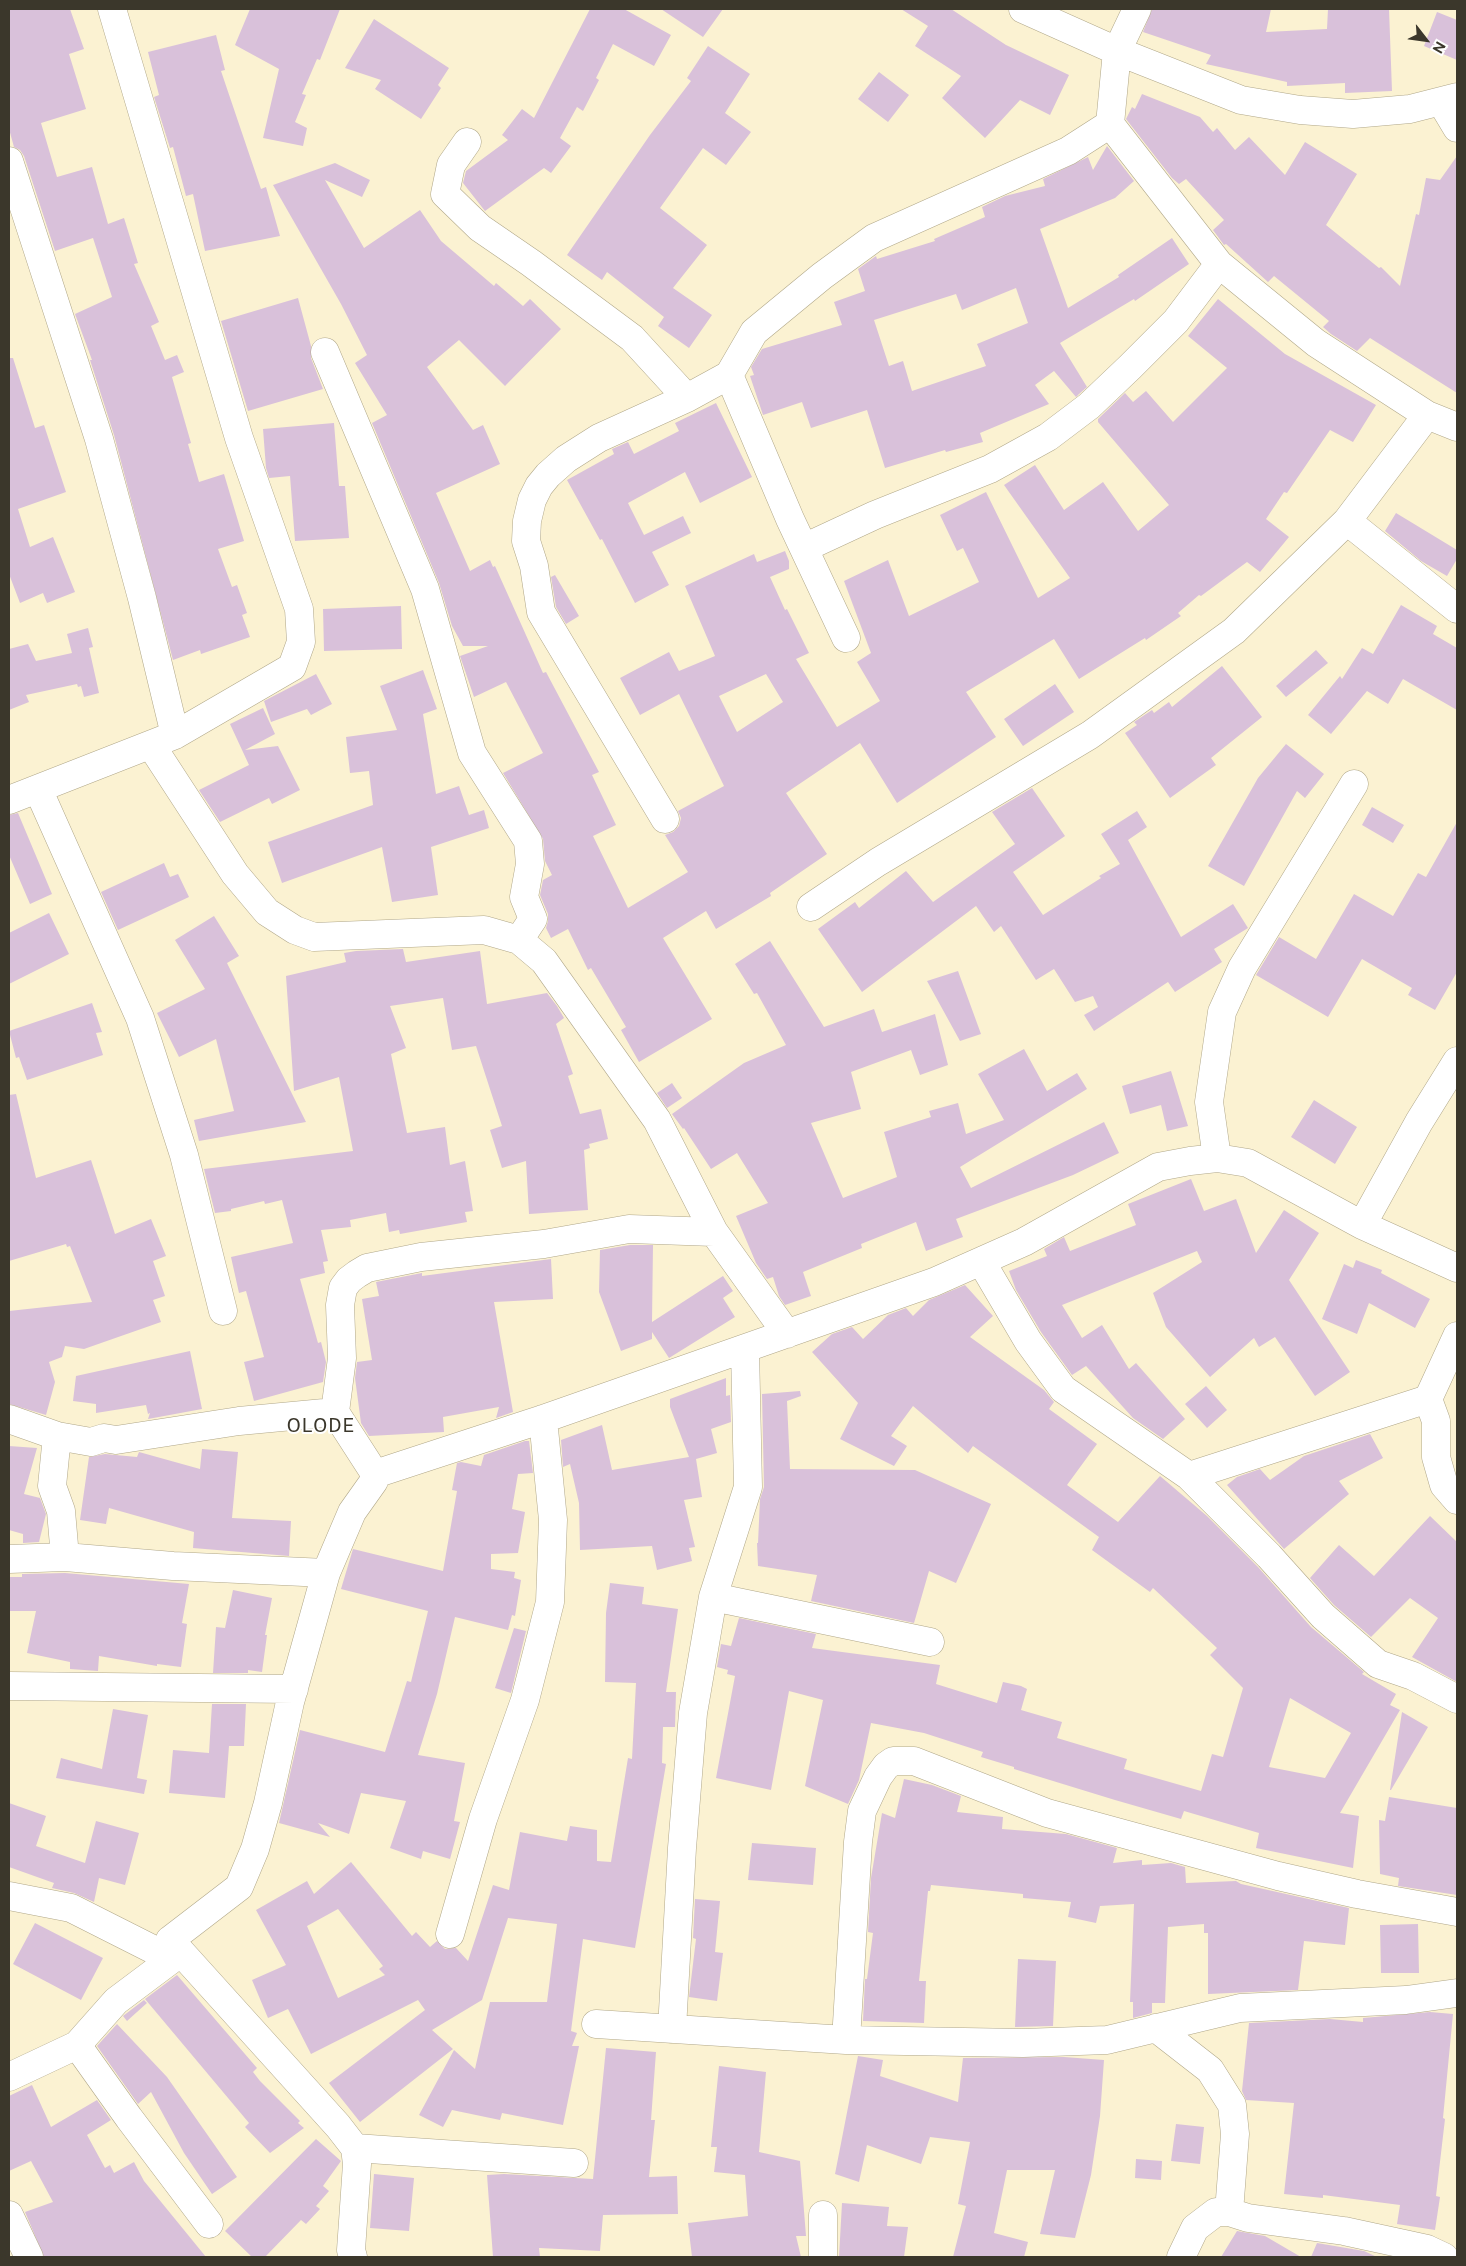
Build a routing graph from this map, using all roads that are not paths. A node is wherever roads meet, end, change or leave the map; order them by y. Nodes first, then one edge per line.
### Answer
1 (112, 9) edge
2 (1023, 9) edge
3 (1137, 9) edge
4 (1118, 51) junction
5 (1450, 100) edge
6 (1110, 124) junction
7 (1457, 128) edge
8 (467, 142) dead end
9 (9, 161) edge
10 (1219, 264) junction
11 (325, 352) dead end
12 (729, 375) junction
13 (687, 398) junction
14 (1427, 415) junction
15 (1457, 427) edge
16 (1347, 522) junction
17 (804, 548) junction
18 (1457, 609) edge
19 (846, 638) dead end
20 (163, 740) junction
21 (1354, 784) dead end
22 (38, 789) junction
23 (9, 800) edge
24 (665, 819) dead end
25 (811, 906) dead end
26 (519, 940) junction
27 (1457, 1061) edge
28 (1217, 1158) junction
29 (1362, 1225) junction
30 (714, 1232) junction
31 (981, 1261) junction
32 (1457, 1268) edge
33 (223, 1312) dead end
34 (787, 1334) junction
35 (1457, 1336) edge
36 (746, 1349) junction
37 (1428, 1399) junction
38 (334, 1412) junction
39 (9, 1419) edge
40 (543, 1419) junction
41 (57, 1436) junction
42 (375, 1474) junction
43 (1189, 1476) junction
44 (1457, 1500) edge
45 (65, 1557) junction
46 (9, 1559) edge
47 (326, 1573) junction
48 (713, 1597) junction
49 (930, 1642) dead end
50 (9, 1686) edge
51 (294, 1689) junction
52 (1457, 1699) edge
53 (9, 1896) edge
54 (1457, 1912) edge
55 (450, 1934) dead end
56 (171, 1950) junction
57 (1457, 1993) edge
58 (596, 2024) dead end
59 (1156, 2028) junction
60 (672, 2029) junction
61 (846, 2040) junction
62 (77, 2045) junction
63 (9, 2077) edge
64 (355, 2148) junction
65 (574, 2163) dead end
66 (1229, 2212) junction
67 (9, 2215) edge
68 (823, 2215) dead end
69 (209, 2224) dead end
70 (29, 2257) edge
71 (353, 2257) edge
72 (824, 2257) edge
73 (1181, 2257) edge
74 (1444, 2257) edge

1 - 20 street
2 - 4 street
3 - 4 street
4 - 5 street
4 - 6 street
5 - 7 street
6 - 10 street
6 - 12 street
8 - 13 street
9 - 20 street
10 - 14 street
10 - 17 street
11 - 26 street
12 - 13 street
12 - 17 street
13 - 24 street
14 - 15 street
14 - 16 street
16 - 18 street
16 - 25 street
17 - 19 street
20 - 22 street
20 - 26 street
21 - 28 street
22 - 23 street
22 - 33 street
26 - 30 street
27 - 29 street
28 - 29 street
28 - 31 street
29 - 32 street
30 - 34 street
30 - 38 street
31 - 34 street
31 - 43 street
34 - 36 street
35 - 37 street
36 - 40 street
36 - 48 street
37 - 43 street
37 - 44 street
38 - 41 street
38 - 42 street
39 - 41 street
40 - 42 street
40 - 55 street
41 - 45 street
42 - 47 street
43 - 52 street
45 - 46 street
45 - 47 street
47 - 51 street
48 - 49 street
48 - 60 street
50 - 51 street
51 - 56 street
53 - 56 street
54 - 61 street
56 - 62 street
56 - 64 street
57 - 59 street
58 - 60 street
59 - 61 street
59 - 66 street
60 - 61 street
62 - 63 street
62 - 69 street
64 - 65 street
64 - 71 street
66 - 73 street
66 - 74 street
67 - 70 street
68 - 72 street

